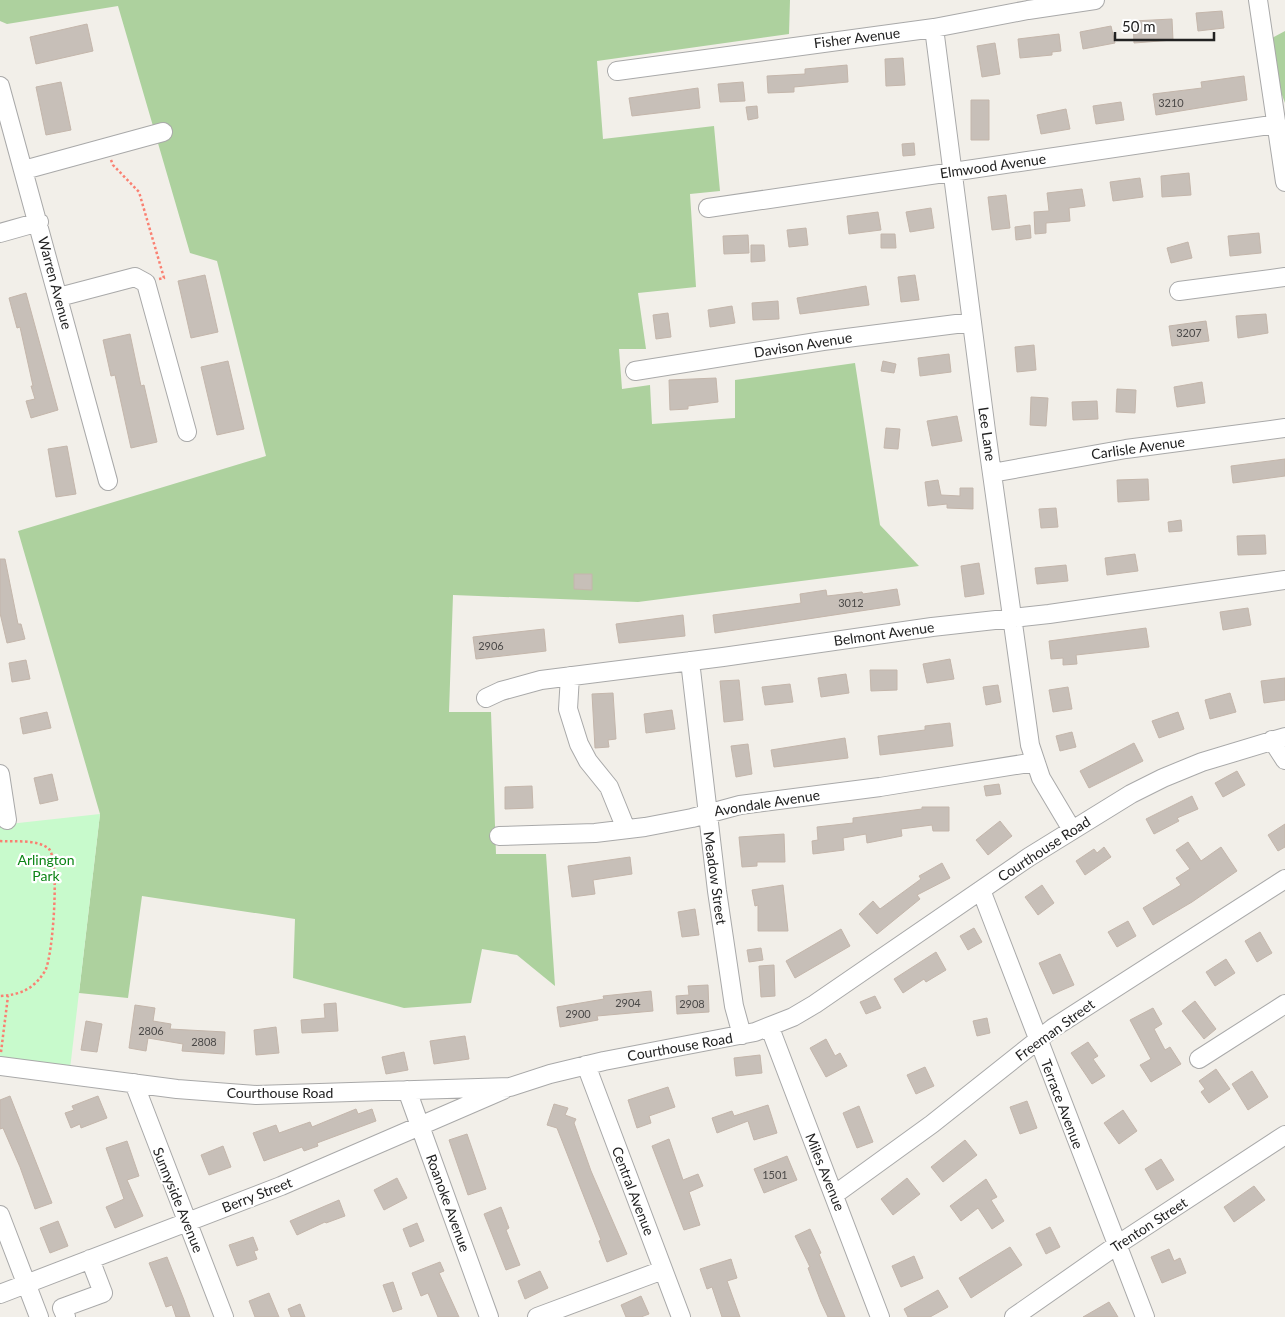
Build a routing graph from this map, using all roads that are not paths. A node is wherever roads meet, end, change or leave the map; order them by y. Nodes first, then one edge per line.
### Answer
1 (1096, 0) edge
2 (1258, 0) edge
3 (934, 28) junction
4 (617, 71) dead end
5 (0, 86) edge
6 (1277, 124) junction
7 (164, 132) dead end
8 (24, 170) junction
9 (953, 172) junction
10 (1285, 182) edge
11 (708, 208) dead end
12 (39, 222) junction
13 (0, 233) edge
14 (1285, 277) edge
15 (1180, 291) dead end
16 (59, 297) junction
17 (972, 322) junction
18 (635, 371) dead end
19 (1285, 428) edge
20 (187, 432) dead end
21 (992, 473) junction
22 (108, 481) dead end
23 (1285, 580) edge
24 (1012, 618) junction
25 (690, 661) junction
26 (570, 676) junction
27 (486, 698) dead end
28 (1279, 739) edge
29 (1285, 760) edge
30 (1035, 762) junction
31 (0, 774) edge
32 (706, 814) junction
33 (7, 820) dead end
34 (626, 829) junction
35 (1072, 830) junction
36 (499, 836) dead end
37 (1285, 879) edge
38 (981, 890) junction
39 (1283, 1010) edge
40 (770, 1028) junction
41 (742, 1035) junction
42 (1038, 1040) junction
43 (1199, 1059) dead end
44 (1, 1060) edge
45 (586, 1065) junction
46 (134, 1083) junction
47 (510, 1087) junction
48 (407, 1090) junction
49 (421, 1126) junction
50 (1285, 1135) edge
51 (834, 1195) junction
52 (0, 1215) edge
53 (187, 1221) junction
54 (1117, 1246) junction
55 (90, 1259) junction
56 (663, 1270) junction
57 (26, 1284) junction
58 (0, 1294) edge
59 (64, 1313) edge
60 (39, 1317) edge
61 (224, 1317) edge
62 (489, 1317) edge
63 (536, 1317) edge
64 (681, 1317) edge
65 (880, 1317) edge
66 (1014, 1317) edge
67 (1145, 1317) edge

1 - 3 street, Fisher Avenue
2 - 6 street
3 - 4 street, Fisher Avenue
3 - 9 street, Lee Lane
5 - 8 street, Warren Avenue
6 - 9 street, Elmwood Avenue
6 - 10 street
7 - 8 street
8 - 12 street, Warren Avenue
9 - 11 street, Elmwood Avenue
9 - 17 street, Lee Lane
12 - 13 street
12 - 16 street, Warren Avenue
14 - 15 street
16 - 20 street
16 - 22 street, Warren Avenue
17 - 18 street, Davison Avenue
17 - 21 street, Lee Lane
19 - 21 street, Carlisle Avenue
21 - 24 street, Lee Lane
23 - 24 street, Belmont Avenue
24 - 25 street, Belmont Avenue
24 - 30 street, Lee Lane
25 - 26 street, Belmont Avenue
25 - 32 street, Meadow Street
26 - 27 street, Belmont Avenue
26 - 34 street
28 - 29 street
28 - 35 street, Courthouse Road
30 - 32 street, Avondale Avenue
30 - 35 street, Lee Lane
31 - 33 street
32 - 34 street, Avondale Avenue
32 - 41 street, Meadow Street
34 - 36 street, Avondale Avenue
35 - 38 street, Courthouse Road
37 - 42 street, Freeman Street
38 - 40 street, Courthouse Road
38 - 42 street, Terrace Avenue
39 - 43 street
40 - 41 street, Courthouse Road
40 - 51 street, Miles Avenue
41 - 45 street, Courthouse Road
42 - 51 street, Freeman Street
42 - 54 street, Terrace Avenue
44 - 46 street, Courthouse Road
45 - 47 street, Courthouse Road
45 - 56 street, Central Avenue
46 - 48 street, Courthouse Road
46 - 53 street, Sunnyside Avenue
47 - 48 street, Courthouse Road
47 - 49 street, Berry Street
48 - 49 street, Roanoke Avenue
49 - 53 street, Berry Street
49 - 62 street, Roanoke Avenue
50 - 54 street, Trenton Street
51 - 65 street, Miles Avenue
52 - 57 street
53 - 55 street, Berry Street
53 - 61 street, Sunnyside Avenue
54 - 66 street, Trenton Street
54 - 67 street, Terrace Avenue
55 - 57 street, Berry Street
55 - 59 street
56 - 63 street
56 - 64 street, Central Avenue
57 - 58 street, Berry Street
57 - 60 street

